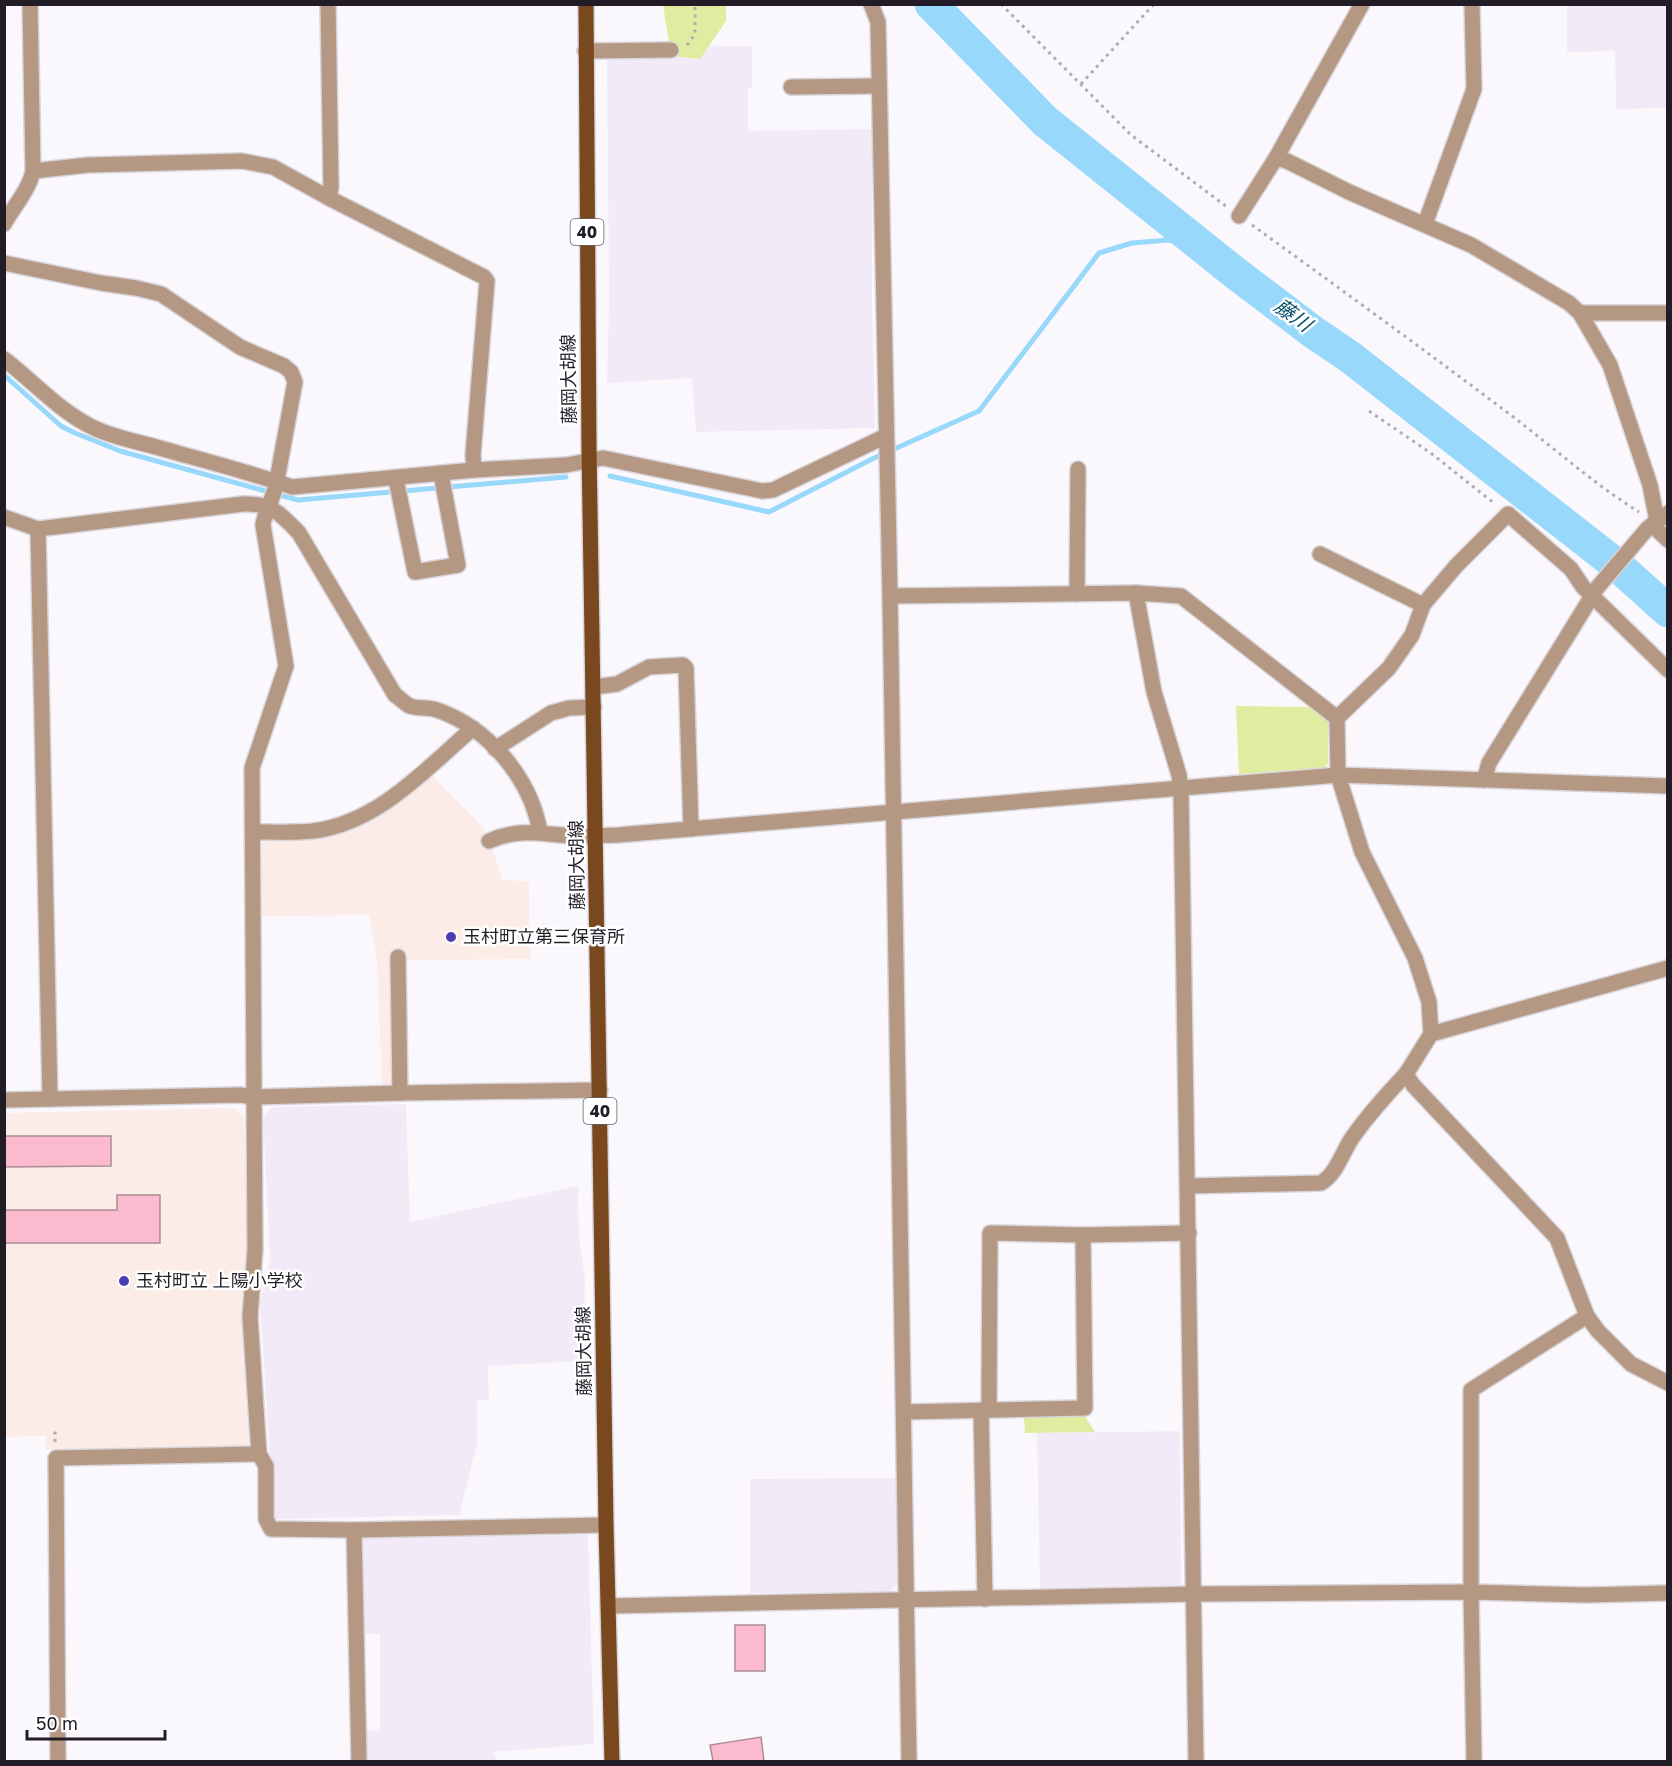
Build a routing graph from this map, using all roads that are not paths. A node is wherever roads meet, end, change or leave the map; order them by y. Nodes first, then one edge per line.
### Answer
1 (30, 4) edge
2 (328, 4) edge
3 (586, 4) edge
4 (871, 4) edge
5 (1362, 4) edge
6 (1472, 4) edge
7 (671, 50) road end
8 (585, 51) junction
9 (879, 86) junction
10 (791, 87) dead end
11 (1276, 158) junction
12 (33, 171) junction
13 (329, 198) junction
14 (1239, 216) road end
15 (4, 224) edge
16 (1425, 224) junction
17 (4, 263) edge
18 (1580, 313) junction
19 (1668, 313) edge
20 (4, 359) edge
21 (886, 440) junction
22 (589, 460) junction
23 (1078, 469) dead end
24 (474, 470) junction
25 (442, 484) junction
26 (398, 487) junction
27 (273, 494) junction
28 (4, 517) edge
29 (1656, 522) edge
30 (38, 528) junction
31 (1668, 540) edge
32 (1320, 554) dead end
33 (1595, 592) junction
34 (1136, 593) junction
35 (1077, 594) junction
36 (890, 596) junction
37 (1423, 605) junction
38 (1668, 670) edge
39 (594, 687) junction
40 (594, 707) junction
41 (1337, 718) junction
42 (473, 728) junction
43 (495, 749) junction
44 (1338, 775) junction
45 (1484, 780) junction
46 (1668, 786) edge
47 (1181, 789) junction
48 (892, 812) junction
49 (691, 829) junction
50 (253, 832) junction
51 (540, 832) junction
52 (596, 836) junction
53 (489, 841) dead end
54 (398, 957) dead end
55 (1668, 968) edge
56 (1431, 1034) junction
57 (1406, 1074) junction
58 (600, 1090) junction
59 (400, 1093) junction
60 (255, 1097) junction
61 (50, 1099) junction
62 (4, 1100) edge
63 (1188, 1186) junction
64 (1189, 1233) junction
65 (1083, 1234) junction
66 (1587, 1316) junction
67 (1668, 1383) edge
68 (985, 1410) junction
69 (904, 1412) junction
70 (259, 1454) junction
71 (606, 1525) junction
72 (354, 1530) junction
73 (1471, 1592) junction
74 (1668, 1593) edge
75 (1194, 1594) junction
76 (985, 1599) junction
77 (907, 1600) junction
78 (609, 1606) junction
79 (58, 1761) edge
80 (359, 1761) edge
81 (612, 1761) edge
82 (909, 1761) edge
83 (1196, 1761) edge
84 (1474, 1761) edge

1 - 12 street
2 - 13 street
3 - 8 main road, 藤岡大胡線 / 40
4 - 9 street
5 - 11 street
6 - 16 street
7 - 8 street
8 - 22 main road, 藤岡大胡線 / 40
9 - 10 street
9 - 21 street
11 - 14 street
11 - 16 street
12 - 13 street
12 - 15 street
13 - 24 street
16 - 18 street
17 - 27 street
18 - 19 street
18 - 29 street
20 - 27 street
21 - 22 street
21 - 36 street
22 - 24 street
22 - 39 main road, 藤岡大胡線 / 40
23 - 35 street
24 - 25 street
25 - 26 street
25 - 26 street
26 - 27 street
27 - 30 street
27 - 42 street
27 - 50 street
28 - 30 street
29 - 31 street
29 - 33 street
30 - 61 street
32 - 37 street
33 - 37 street
33 - 38 street
33 - 45 street
34 - 35 street
34 - 41 street
34 - 47 street
35 - 36 street
36 - 48 street
37 - 41 street
39 - 40 main road, 藤岡大胡線 / 40
39 - 49 street
40 - 43 street
40 - 52 main road, 藤岡大胡線 / 40
41 - 44 street
42 - 43 street
42 - 50 street
43 - 51 street
44 - 45 street
44 - 47 street
44 - 56 street
45 - 46 street
47 - 48 street
47 - 63 street
48 - 49 street
48 - 69 street
49 - 52 street
50 - 60 street
51 - 52 street
51 - 53 street
52 - 58 main road, 藤岡大胡線 / 40
54 - 59 street
55 - 56 street
56 - 57 street
57 - 63 street
57 - 66 street
58 - 59 street
58 - 71 main road, 藤岡大胡線 / 40
59 - 60 street
60 - 61 street
60 - 70 street
61 - 62 street
63 - 64 street
64 - 65 street
64 - 75 street
65 - 68 street
65 - 68 street
66 - 67 street
66 - 73 street
68 - 69 street
68 - 76 street
69 - 77 street
70 - 72 street
70 - 79 street
71 - 72 street
71 - 78 main road, 藤岡大胡線 / 40
72 - 80 street
73 - 74 street
73 - 75 street
73 - 84 street
75 - 76 street
75 - 83 street
76 - 77 street
77 - 78 street
77 - 82 street
78 - 81 main road, 藤岡大胡線 / 40

